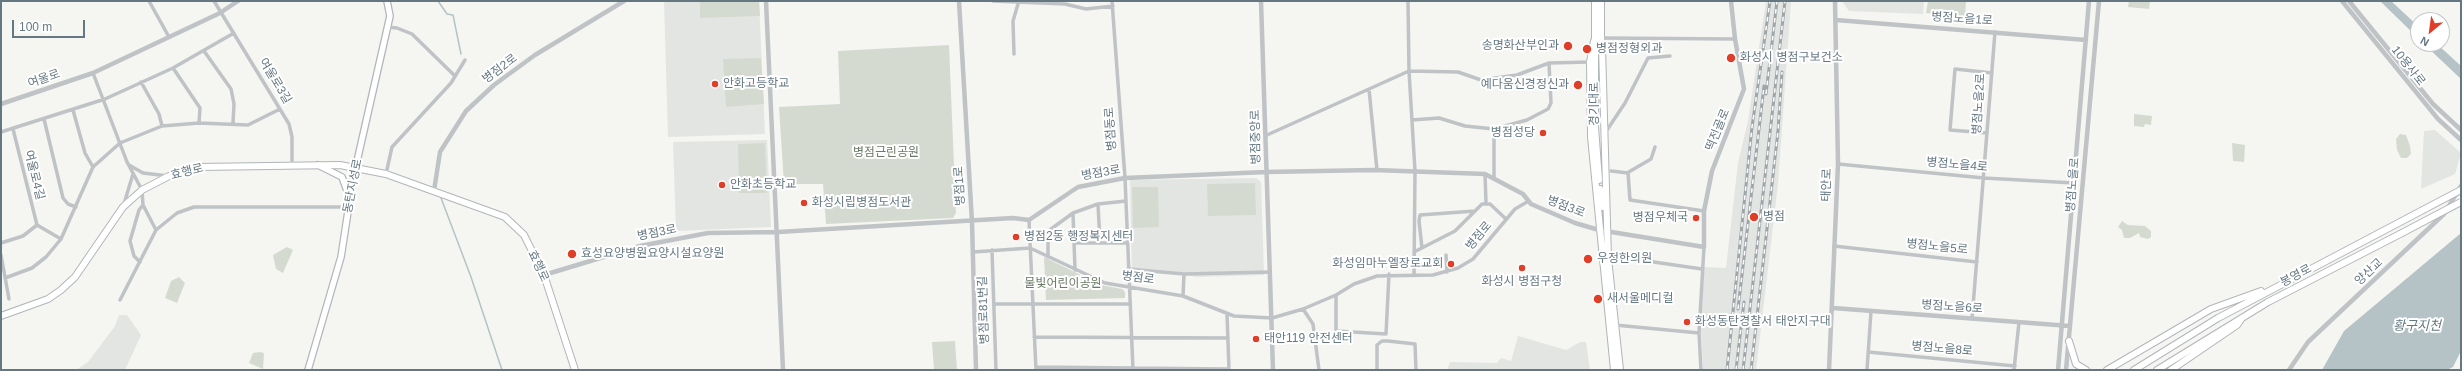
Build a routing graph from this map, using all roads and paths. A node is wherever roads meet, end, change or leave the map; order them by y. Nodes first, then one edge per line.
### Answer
1 (149, 1) edge
2 (214, 1) edge
3 (238, 1) edge
4 (387, 1) edge
5 (624, 1) edge
6 (766, 1) edge
7 (959, 1) edge
8 (993, 1) edge
9 (1112, 1) edge
10 (1261, 1) edge
11 (1408, 1) edge
12 (1595, 1) edge
13 (1601, 1) edge
14 (1731, 1) edge
15 (1835, 1) edge
16 (2099, 1) edge
17 (2342, 1) edge
18 (2349, 1) edge
19 (2089, 3) edge
20 (1018, 4) junction
21 (1113, 6) junction
22 (2098, 7) junction
23 (220, 13) junction
24 (1836, 20) junction
25 (388, 27) junction
26 (1995, 32) junction
27 (234, 33) junction
28 (169, 37) junction
29 (1602, 38) junction
30 (1735, 39) junction
31 (2086, 40) junction
32 (1594, 41) junction
33 (1602, 47) junction
34 (204, 51) junction
35 (1014, 54) dead end
36 (1670, 56) dead end
37 (465, 60) dead end
38 (1590, 62) junction
39 (1549, 63) junction
40 (174, 68) junction
41 (1409, 71) junction
42 (2083, 72) junction
43 (93, 73) junction
44 (1992, 73) junction
45 (2093, 73) junction
46 (455, 76) junction
47 (141, 82) junction
48 (1369, 89) junction
49 (105, 99) junction
50 (1, 104) edge
51 (280, 109) junction
52 (73, 110) junction
53 (44, 119) junction
54 (1412, 120) junction
55 (199, 123) junction
56 (234, 123) junction
57 (162, 126) junction
58 (14, 129) junction
59 (1494, 129) junction
60 (2461, 130) edge
61 (1, 132) edge
62 (1987, 133) junction
63 (1267, 135) junction
64 (1603, 136) junction
65 (2456, 136) junction
66 (2461, 140) edge
67 (120, 143) junction
68 (1655, 147) dead end
69 (2076, 156) junction
70 (2085, 157) junction
71 (1838, 164) junction
72 (129, 165) junction
73 (318, 165) junction
74 (292, 166) junction
75 (93, 168) junction
76 (356, 168) junction
77 (1377, 170) junction
78 (1415, 171) junction
79 (1611, 171) dead end
80 (1266, 172) junction
81 (1627, 173) junction
82 (133, 174) junction
83 (386, 174) junction
84 (1485, 174) junction
85 (169, 176) junction
86 (1494, 177) junction
87 (1125, 178) junction
88 (1984, 178) junction
89 (2074, 183) junction
90 (2461, 186) edge
91 (142, 190) junction
92 (431, 190) junction
93 (2461, 190) edge
94 (350, 198) junction
95 (1126, 201) junction
96 (1527, 202) junction
97 (2461, 202) edge
98 (1486, 203) junction
99 (1098, 204) junction
100 (143, 205) junction
101 (76, 207) junction
102 (122, 207) junction
103 (349, 208) junction
104 (1603, 209) junction
105 (1475, 211) junction
106 (1704, 211) junction
107 (1073, 213) junction
108 (2071, 213) junction
109 (2080, 215) junction
110 (1506, 219) junction
111 (1029, 220) junction
112 (972, 222) junction
113 (37, 225) junction
114 (156, 230) junction
115 (1599, 230) junction
116 (1608, 231) junction
117 (778, 232) junction
118 (61, 239) junction
119 (1, 243) edge
120 (1074, 243) junction
121 (1100, 243) junction
122 (1127, 243) junction
123 (1834, 246) junction
124 (1704, 247) junction
125 (1030, 248) junction
126 (1422, 248) junction
127 (992, 250) junction
128 (973, 252) junction
129 (1414, 252) junction
130 (1, 255) edge
131 (1446, 255) dead end
132 (1048, 257) junction
133 (1640, 260) dead end
134 (140, 262) junction
135 (1977, 262) junction
136 (1128, 269) junction
137 (1702, 269) junction
138 (1075, 270) junction
139 (1270, 272) junction
140 (1447, 272) junction
141 (1184, 274) junction
142 (1389, 274) junction
143 (544, 275) junction
144 (1414, 275) junction
145 (6, 278) junction
146 (2279, 285) junction
147 (1129, 287) junction
148 (1336, 295) junction
149 (1183, 296) junction
150 (9, 299) dead end
151 (120, 300) dead end
152 (2063, 301) junction
153 (2072, 301) junction
154 (1032, 303) junction
155 (994, 304) junction
156 (1129, 304) junction
157 (1833, 308) junction
158 (1303, 309) junction
159 (1871, 311) junction
160 (1227, 314) junction
161 (1, 316) edge
162 (2243, 316) junction
163 (1272, 318) junction
164 (1972, 319) junction
165 (2019, 322) junction
166 (1615, 325) junction
167 (2061, 326) junction
168 (2070, 326) junction
169 (1699, 333) junction
170 (1034, 337) junction
171 (1131, 337) junction
172 (1228, 338) junction
173 (2069, 341) junction
174 (1868, 352) junction
175 (2059, 352) junction
176 (2067, 353) junction
177 (2014, 368) edge
178 (1036, 369) edge
179 (1132, 369) edge
180 (308, 370) edge
181 (575, 370) edge
182 (783, 370) edge
183 (976, 370) edge
184 (996, 370) edge
185 (1229, 370) edge
186 (1273, 370) edge
187 (1319, 370) edge
188 (1378, 370) edge
189 (1416, 370) edge
190 (1614, 370) edge
191 (1620, 370) edge
192 (1700, 370) edge
193 (1829, 370) edge
194 (1867, 370) edge
195 (2058, 370) edge
196 (2066, 370) edge
197 (2086, 370) edge
198 (2107, 370) edge
199 (2134, 370) edge
200 (2157, 370) edge
201 (2171, 370) edge
202 (2289, 370) edge

1 - 28 street
2 - 23 street, 여울로3길
3 - 23 street, 여울로
4 - 25 main road, 동탄지성로
5 - 92 street, 병점2로
6 - 117 street
7 - 112 street, 병점1로
8 - 20 street
9 - 21 street, 병점동로
10 - 63 street, 병점중앙로
11 - 41 street
12 - 32 main road, 경기대로
13 - 29 main road, 경기대로
14 - 30 street, 떡전골로
15 - 24 street, 태안로
16 - 22 street, 병점노을로
17 - 65 street, 10용사로
18 - 60 street, 10용사로
19 - 22 street
19 - 31 street, 병점노을로
20 - 21 street
20 - 35 street
21 - 87 street, 병점동로
22 - 45 street, 병점노을로
23 - 27 street, 여울로3길
23 - 28 street, 여울로
24 - 26 street, 병점노을1로
24 - 71 street, 태안로
25 - 46 street
25 - 76 main road, 동탄지성로
26 - 31 street, 병점노을1로
26 - 44 street, 병점노을2로
27 - 34 street
27 - 51 street, 여울로3길
28 - 43 street, 여울로
29 - 30 street
29 - 33 main road, 경기대로
30 - 106 street, 떡전골로
31 - 42 street, 병점노을로
32 - 38 main road
32 - 104 main road, 경기대로
33 - 64 main road, 경기대로
33 - 104 main road, 경기대로
34 - 40 street
34 - 56 street
36 - 64 street
37 - 46 street
38 - 39 street
38 - 104 main road
39 - 41 street
39 - 59 street
40 - 47 street
40 - 55 street
41 - 48 street
41 - 54 street
42 - 45 street
42 - 69 street, 병점노을로
43 - 49 street
43 - 50 street, 여울로
44 - 62 street, 병점노을2로
44 - 62 street
45 - 70 street, 병점노을로
46 - 83 street
47 - 49 street
47 - 57 street
48 - 63 street
48 - 77 street
49 - 52 street
49 - 67 street
51 - 56 street
51 - 74 street, 여울로3길
52 - 53 street
52 - 75 street
53 - 58 street
53 - 101 street, 여울로4길
54 - 59 street
54 - 78 street
55 - 56 street
55 - 57 street
57 - 67 street
58 - 61 street
58 - 113 street, 여울로4길
59 - 86 street
60 - 65 street
62 - 88 street, 병점노을2로
63 - 80 street, 병점중앙로
64 - 104 main road, 경기대로
65 - 66 street, 10용사로
67 - 72 street
67 - 75 street
68 - 81 street
69 - 70 street
69 - 89 street, 병점노을로
70 - 109 street, 병점노을로
71 - 88 street, 병점노을4로
71 - 123 street, 태안로
72 - 82 street
72 - 85 street
73 - 74 main road, 효행로
73 - 76 main road, 효행로
73 - 94 main road
74 - 85 main road, 효행로
75 - 101 street
76 - 83 main road, 효행로
76 - 94 main road, 동탄지성로
77 - 78 street, 병점3로
77 - 80 street, 병점3로
78 - 84 street, 병점3로
78 - 129 street
79 - 81 street
80 - 87 street, 병점3로
80 - 139 street, 병점중앙로
81 - 106 street
82 - 91 street
82 - 102 street
83 - 92 main road, 효행로
84 - 86 street, 병점3로
84 - 98 street
85 - 91 main road, 효행로
86 - 96 street, 병점3로
87 - 95 street, 병점동로
87 - 111 street, 병점3로
88 - 89 street, 병점노을4로
88 - 135 street, 병점노을5로
89 - 108 street, 병점노을로
90 - 202 street, 양산교
91 - 100 street
91 - 102 main road, 효행로
92 - 143 main road, 효행로
93 - 146 main road, 봉영로, bridge
94 - 103 main road, 동탄지성로
95 - 99 street
95 - 122 street, 병점동로
96 - 110 street, 병점로
96 - 115 street, 병점3로
97 - 162 main road, 봉영로, bridge
98 - 105 street
98 - 110 street
99 - 107 street
99 - 121 street
100 - 114 street
100 - 134 street
101 - 118 street
102 - 161 main road, 효행로
103 - 114 street
103 - 180 main road, 동탄지성로
104 - 115 main road
104 - 116 main road
105 - 126 street
105 - 126 street
106 - 124 street, 떡전골로
107 - 120 street
107 - 132 street
108 - 109 street
108 - 152 street, 병점노을로
109 - 153 street, 병점노을로
110 - 140 street, 병점로
111 - 112 street, 병점3로
111 - 125 street
112 - 117 street, 병점3로
112 - 128 street, 병점1로
113 - 118 street
113 - 119 street
114 - 134 street
115 - 116 street, 병점3로
115 - 190 main road
116 - 124 street, 병점3로
116 - 166 main road
117 - 143 street, 병점3로
117 - 182 street
118 - 145 street
120 - 121 street
120 - 138 street
121 - 122 street
122 - 136 street, 병점동로
123 - 135 street, 병점노을5로
123 - 157 street, 태안로
124 - 137 street
125 - 127 street, 병점로
125 - 132 street, 병점로
125 - 154 street
126 - 129 street
127 - 128 street, 병점로
127 - 155 street, 병점로81번길
128 - 183 street, 병점1로
129 - 144 street
130 - 145 street
131 - 140 street
132 - 138 street, 병점로
133 - 137 street
134 - 151 street
135 - 164 street
136 - 141 street
136 - 147 street, 병점동로
137 - 169 street
138 - 147 street, 병점로
139 - 141 street
139 - 163 street, 병점중앙로
140 - 144 street, 병점로
141 - 149 street
142 - 144 street, 병점로
142 - 148 street, 병점로
142 - 148 street
143 - 181 main road, 효행로
145 - 150 street
146 - 198 main road
146 - 199 main road, 봉영로
147 - 149 street, 병점로
147 - 156 street, 병점동로
148 - 158 street, 병점로
149 - 160 street, 병점로
152 - 153 street
152 - 167 street, 병점노을로
153 - 168 street, 병점노을로
154 - 155 street
154 - 156 street
154 - 170 street
155 - 184 street, 병점로81번길
156 - 171 street, 병점동로
157 - 159 street, 병점노을6로
157 - 193 street, 태안로
158 - 163 street, 병점로
158 - 187 street
159 - 164 street, 병점노을6로
159 - 174 street
160 - 163 street, 병점로
160 - 172 street
162 - 200 main road, 봉영로
162 - 201 main road
163 - 186 street, 병점중앙로
164 - 165 street, 병점노을6로
165 - 167 street, 병점노을6로
165 - 177 street
166 - 169 street
166 - 191 main road
167 - 168 street, 병점노을6로
167 - 175 street, 병점노을로
168 - 173 street, 병점노을로
169 - 192 street
170 - 171 street
170 - 178 street
171 - 172 street
171 - 179 street, 병점동로
172 - 185 street
173 - 176 street, 병점노을로
173 - 197 main road
174 - 177 street, 병점노을8로
174 - 194 street
175 - 176 street
175 - 195 street, 병점노을로
176 - 196 street, 병점노을로
178 - 179 street
179 - 185 street
188 - 189 street

